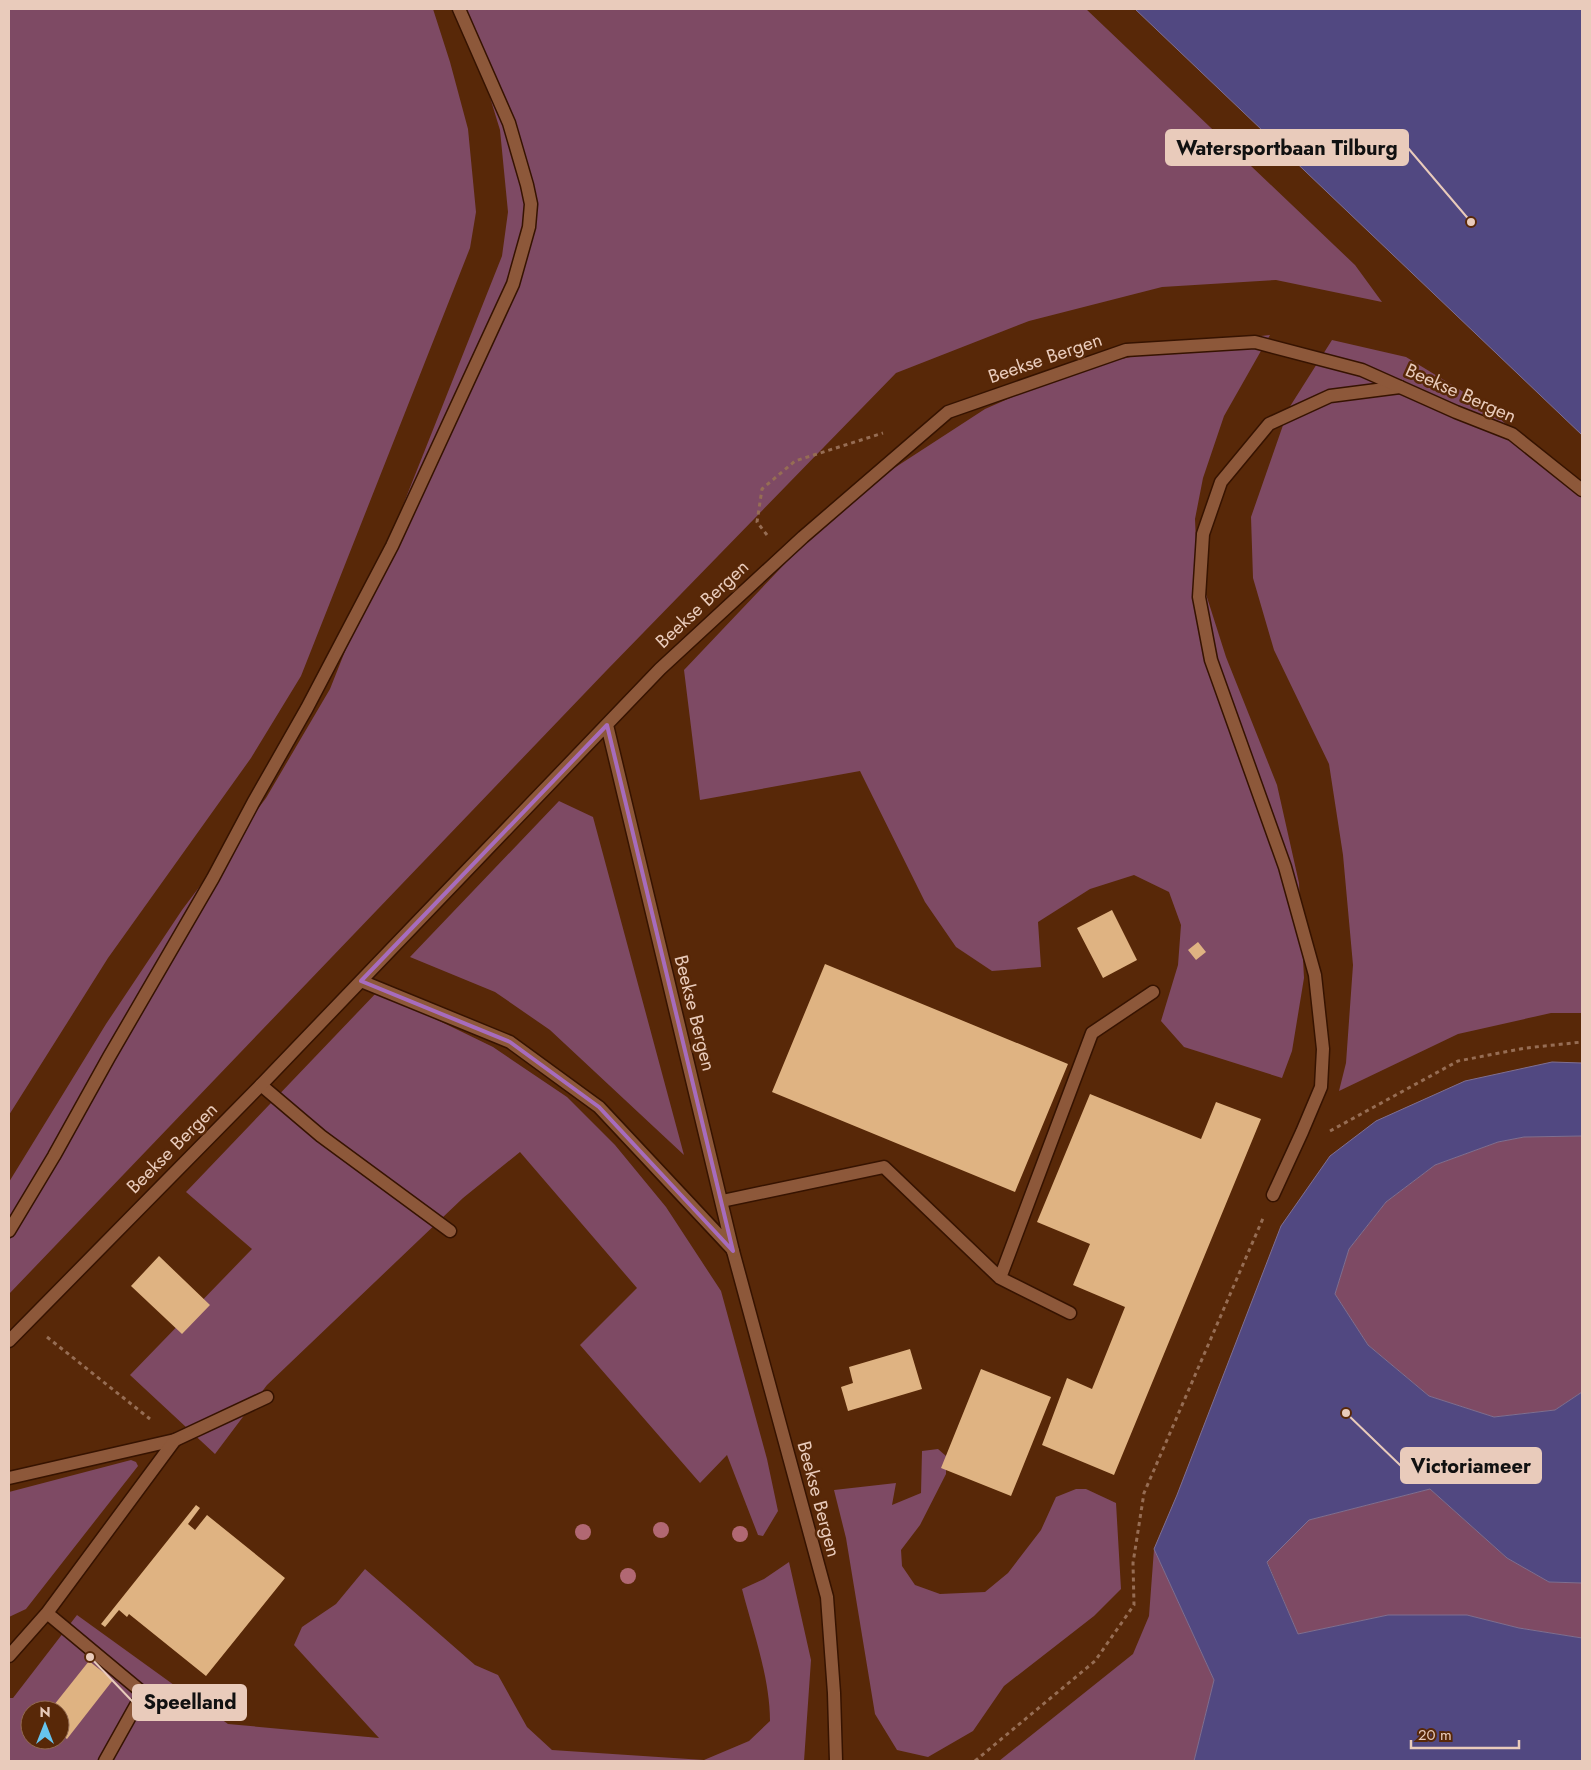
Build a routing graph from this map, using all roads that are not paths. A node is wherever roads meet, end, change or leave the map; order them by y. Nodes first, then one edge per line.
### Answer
1 (459, 9) edge
2 (1400, 387) junction
3 (1582, 490) edge
4 (607, 725) junction
5 (361, 981) junction
6 (1153, 992) dead end
7 (261, 1085) junction
8 (1272, 1195) road end
9 (722, 1201) junction
10 (9, 1231) edge
11 (450, 1231) dead end
12 (734, 1251) junction
13 (1000, 1278) junction
14 (1070, 1313) dead end
15 (9, 1341) edge
16 (267, 1397) dead end
17 (175, 1440) junction
18 (9, 1478) edge
19 (46, 1613) junction
20 (9, 1656) edge
21 (104, 1761) edge
22 (836, 1761) edge

1 - 10 street
2 - 3 street, Beekse Bergen
2 - 4 street, Beekse Bergen
2 - 8 street
4 - 5 street, Beekse Bergen
4 - 9 street, Beekse Bergen
5 - 7 street, Beekse Bergen
5 - 12 street, Beekse Bergen
6 - 13 street
7 - 11 street
7 - 15 street, Beekse Bergen
9 - 12 street, Beekse Bergen
9 - 13 street
12 - 22 street, Beekse Bergen
13 - 14 street
16 - 17 street
17 - 18 street
17 - 19 street
19 - 20 street
19 - 21 street

